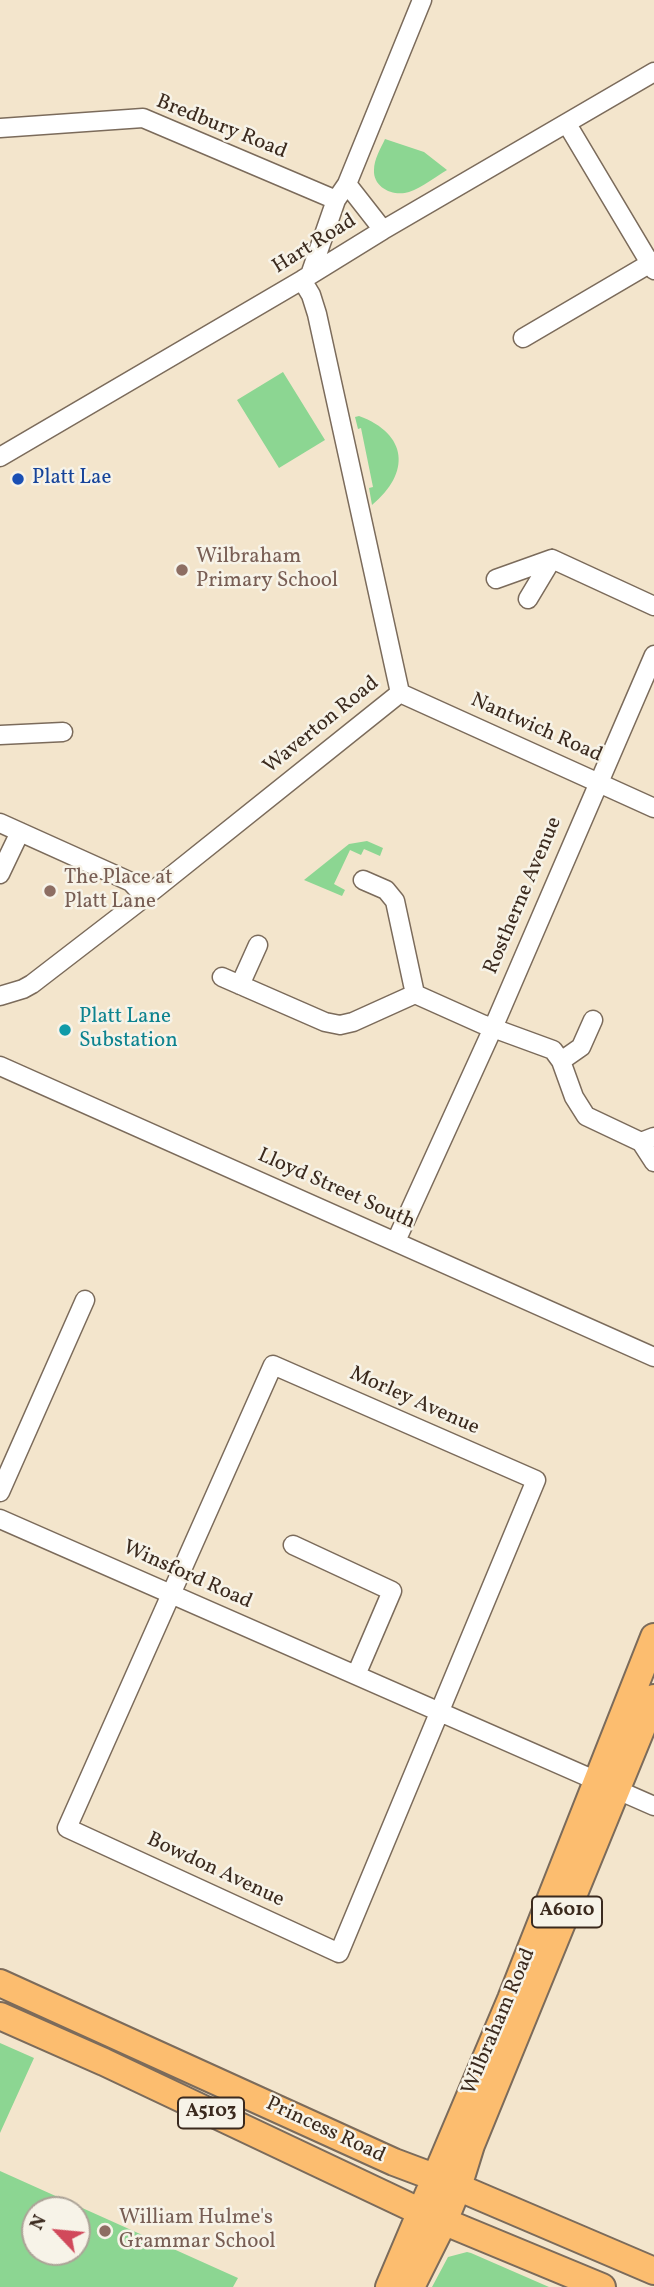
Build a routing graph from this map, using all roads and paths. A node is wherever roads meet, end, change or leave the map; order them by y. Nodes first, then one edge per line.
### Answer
1 (422, 0) edge
2 (654, 72) edge
3 (567, 124) junction
4 (0, 128) edge
5 (347, 184) junction
6 (336, 200) junction
7 (383, 230) junction
8 (653, 265) edge
9 (306, 277) junction
10 (523, 338) dead end
11 (0, 457) edge
12 (552, 559) junction
13 (496, 579) dead end
14 (528, 599) dead end
15 (654, 606) edge
16 (654, 655) edge
17 (400, 693) junction
18 (63, 732) dead end
19 (0, 736) edge
20 (598, 782) junction
21 (654, 808) edge
22 (0, 823) edge
23 (20, 832) junction
24 (0, 874) edge
25 (363, 880) dead end
26 (145, 897) junction
27 (258, 944) dead end
28 (222, 977) dead end
29 (240, 985) junction
30 (415, 994) junction
31 (0, 996) edge
32 (593, 1020) dead end
33 (493, 1028) junction
34 (561, 1061) junction
35 (0, 1066) edge
36 (648, 1139) edge
37 (654, 1162) edge
38 (396, 1241) junction
39 (85, 1300) dead end
40 (654, 1357) edge
41 (0, 1492) edge
42 (0, 1519) edge
43 (293, 1545) dead end
44 (171, 1594) junction
45 (654, 1637) edge
46 (356, 1675) junction
47 (654, 1698) edge
48 (439, 1712) junction
49 (607, 1786) junction
50 (654, 1806) edge
51 (0, 1983) edge
52 (0, 2016) edge
53 (446, 2182) junction
54 (432, 2216) junction
55 (654, 2271) edge
56 (389, 2287) edge
57 (411, 2287) edge
58 (602, 2287) edge

1 - 5 street
2 - 3 street, Hart Road
3 - 7 street, Hart Road
3 - 8 street
4 - 6 street, Bredbury Road
5 - 6 street
5 - 7 street
6 - 9 street
7 - 9 street, Hart Road
8 - 10 street
9 - 11 street, Hart Road
9 - 17 street, Waverton Road
12 - 13 street
12 - 14 street
12 - 15 street
16 - 20 street, Rostherne Avenue
17 - 20 street, Nantwich Road
17 - 26 street, Waverton Road
18 - 19 street
20 - 21 street, Nantwich Road
20 - 33 street, Rostherne Avenue
22 - 23 street
23 - 24 street
23 - 26 street
25 - 30 street
26 - 31 street, Waverton Road
27 - 29 street
28 - 29 street
29 - 30 street
30 - 33 street
32 - 34 street
33 - 34 street
33 - 38 street, Rostherne Avenue
34 - 36 street
35 - 38 street, Lloyd Street South
36 - 37 street
38 - 40 street, Lloyd Street South
39 - 41 street
42 - 44 street, Winsford Road
43 - 46 street
44 - 46 street, Winsford Road
44 - 48 street, Morley Avenue
44 - 48 street, Bowdon Avenue
45 - 49 highway, Wilbraham Road / A6010
46 - 48 street, Winsford Road
47 - 49 highway, Wilbraham Road / A6010
48 - 49 street, Winsford Road
49 - 50 street, Winsford Road
49 - 53 highway, Wilbraham Road / A6010
51 - 53 highway, Princess Road / A5103
52 - 54 highway, Princess Road / A5103
53 - 54 highway, Wilbraham Road / A6010
53 - 55 highway, Princess Road / A5103
54 - 56 highway, Wilbraham Road / A6010
54 - 57 highway, A6010
54 - 58 highway, Princess Road / A5103

